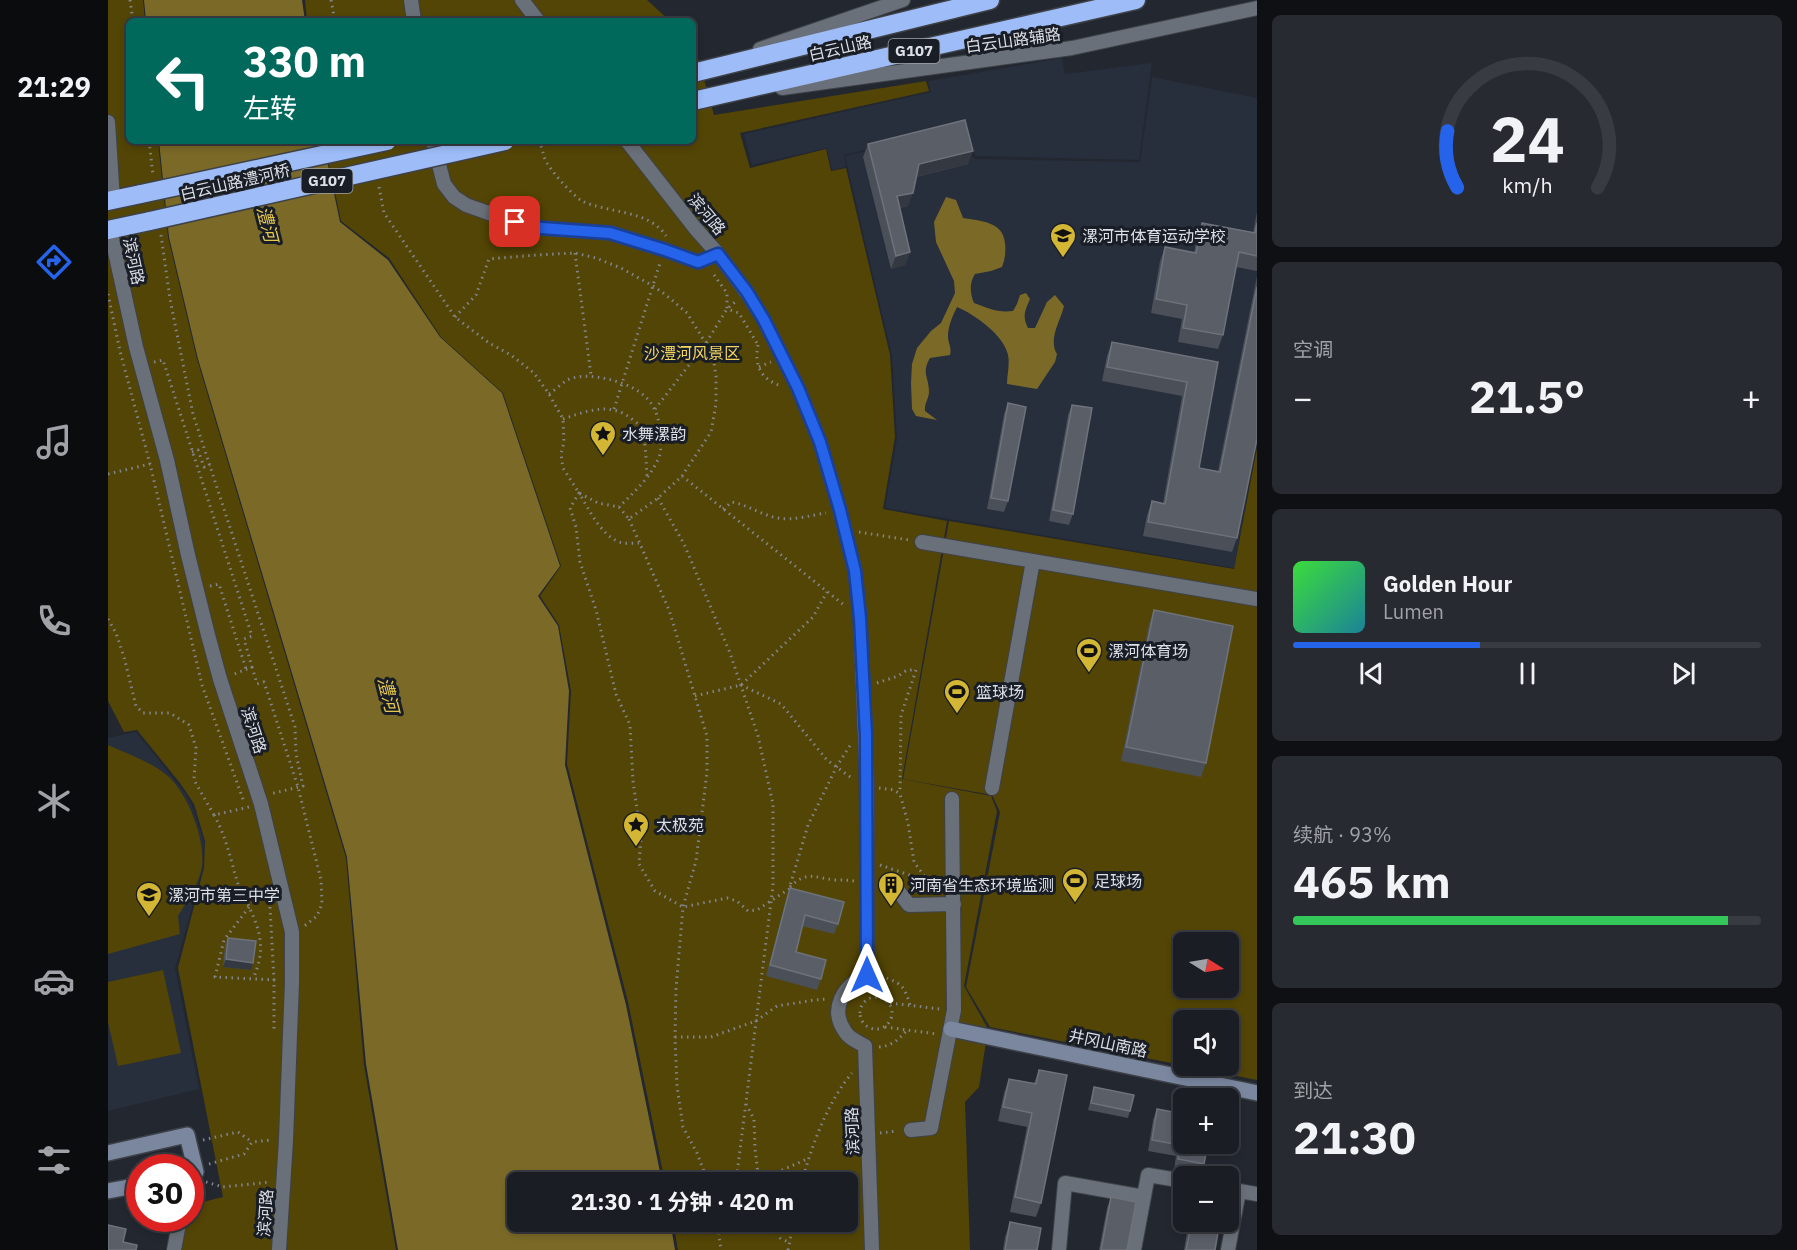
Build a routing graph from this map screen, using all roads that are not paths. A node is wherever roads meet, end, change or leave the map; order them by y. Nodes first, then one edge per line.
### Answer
1 (411, 0) edge
2 (522, 0) edge
3 (903, 0) edge
4 (990, 0) edge
5 (1136, 0) edge
6 (1257, 8) edge
7 (414, 18) edge
8 (536, 18) edge
9 (696, 71) edge
10 (696, 71) edge
11 (697, 100) edge
12 (108, 122) edge
13 (372, 144) edge
14 (434, 144) edge
15 (493, 144) edge
16 (629, 144) edge
17 (110, 201) edge
18 (109, 230) edge
19 (718, 254) junction
20 (922, 542) road end
21 (1033, 561) junction
22 (1257, 599) edge
23 (992, 788) dead end
24 (952, 799) dead end
25 (899, 892) dead end
26 (954, 898) junction
27 (951, 1033) junction
28 (1257, 1093) edge
29 (911, 1130) road end
30 (108, 1153) edge
31 (190, 1154) edge
32 (1173, 1179) edge
33 (126, 1188) edge
34 (108, 1191) edge
35 (1239, 1191) edge
36 (1257, 1194) edge
37 (1144, 1197) junction
38 (177, 1232) edge
39 (1230, 1232) edge
40 (174, 1250) edge
41 (279, 1250) edge
42 (872, 1250) edge
43 (1059, 1250) edge
44 (1134, 1250) edge
45 (1228, 1250) edge

1 - 7 street
2 - 8 street
3 - 9 street
4 - 10 highway, 白云山路 / G107
5 - 11 highway, 白云山路 / G107
6 - 11 street, 白云山路辅路
12 - 17 street
13 - 17 highway, 白云山路澧河桥 / G107, bridge
14 - 19 street
15 - 18 highway, 白云山路澧河桥 / G107, bridge
16 - 19 street, 滨河路
18 - 41 street, 滨河路
19 - 42 street, 滨河路
20 - 21 street
21 - 22 street
21 - 23 street
24 - 26 street
25 - 26 street
26 - 27 street
27 - 28 street, 井冈山南路
27 - 29 street
30 - 31 street
32 - 37 street
33 - 34 street
35 - 36 street
37 - 43 street
37 - 44 street
38 - 40 street
39 - 45 street

